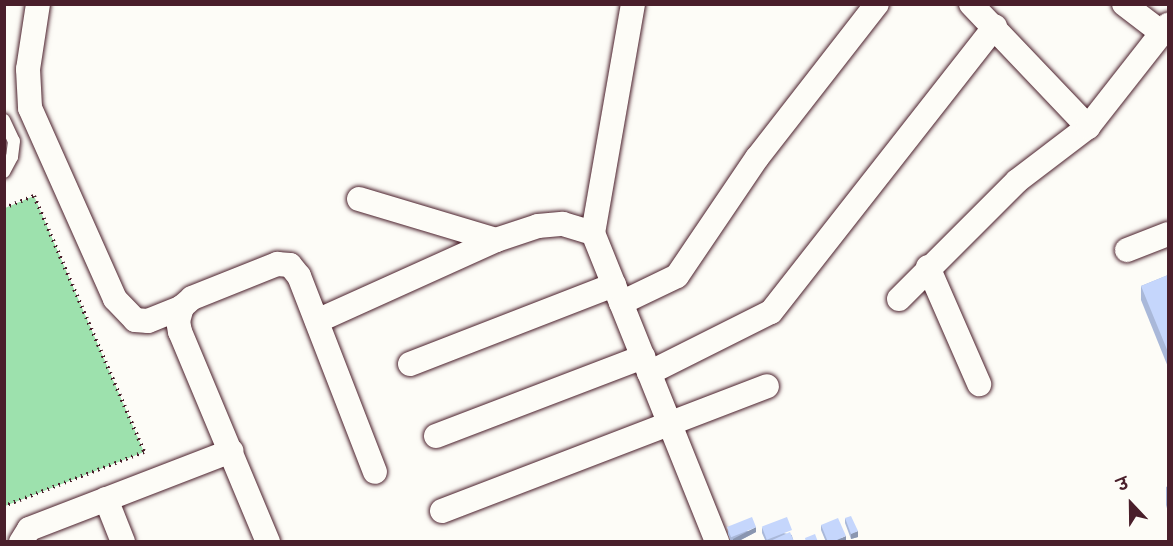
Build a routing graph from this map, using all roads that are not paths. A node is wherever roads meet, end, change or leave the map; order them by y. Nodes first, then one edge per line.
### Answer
1 (38, 4) edge
2 (633, 4) edge
3 (877, 4) edge
4 (971, 4) edge
5 (1124, 4) edge
6 (995, 26) junction
7 (1166, 29) edge
8 (4, 120) edge
9 (1088, 127) junction
10 (4, 172) edge
11 (359, 199) dead end
12 (593, 233) junction
13 (1168, 234) edge
14 (496, 240) junction
15 (1127, 250) dead end
16 (928, 267) junction
17 (618, 294) junction
18 (899, 299) dead end
19 (182, 307) junction
20 (317, 321) junction
21 (410, 364) dead end
22 (646, 365) junction
23 (979, 384) dead end
24 (766, 386) dead end
25 (670, 424) junction
26 (436, 436) dead end
27 (231, 451) junction
28 (375, 472) dead end
29 (106, 499) junction
30 (442, 511) dead end
31 (21, 542) edge
32 (123, 542) edge
33 (268, 542) edge
34 (717, 542) edge

1 - 19 street
2 - 12 street
3 - 17 street
4 - 6 street
5 - 7 street
6 - 9 street
6 - 22 street
7 - 9 street
8 - 10 lane
9 - 16 street
11 - 14 street
12 - 14 street
12 - 17 street
13 - 15 street
14 - 20 street
16 - 18 street
16 - 23 street
17 - 21 street
17 - 22 street
19 - 20 street
19 - 27 street
20 - 28 street
22 - 25 street
22 - 26 street
24 - 25 street
25 - 30 street
25 - 34 street
27 - 29 street
27 - 33 street
29 - 31 street
29 - 32 street

